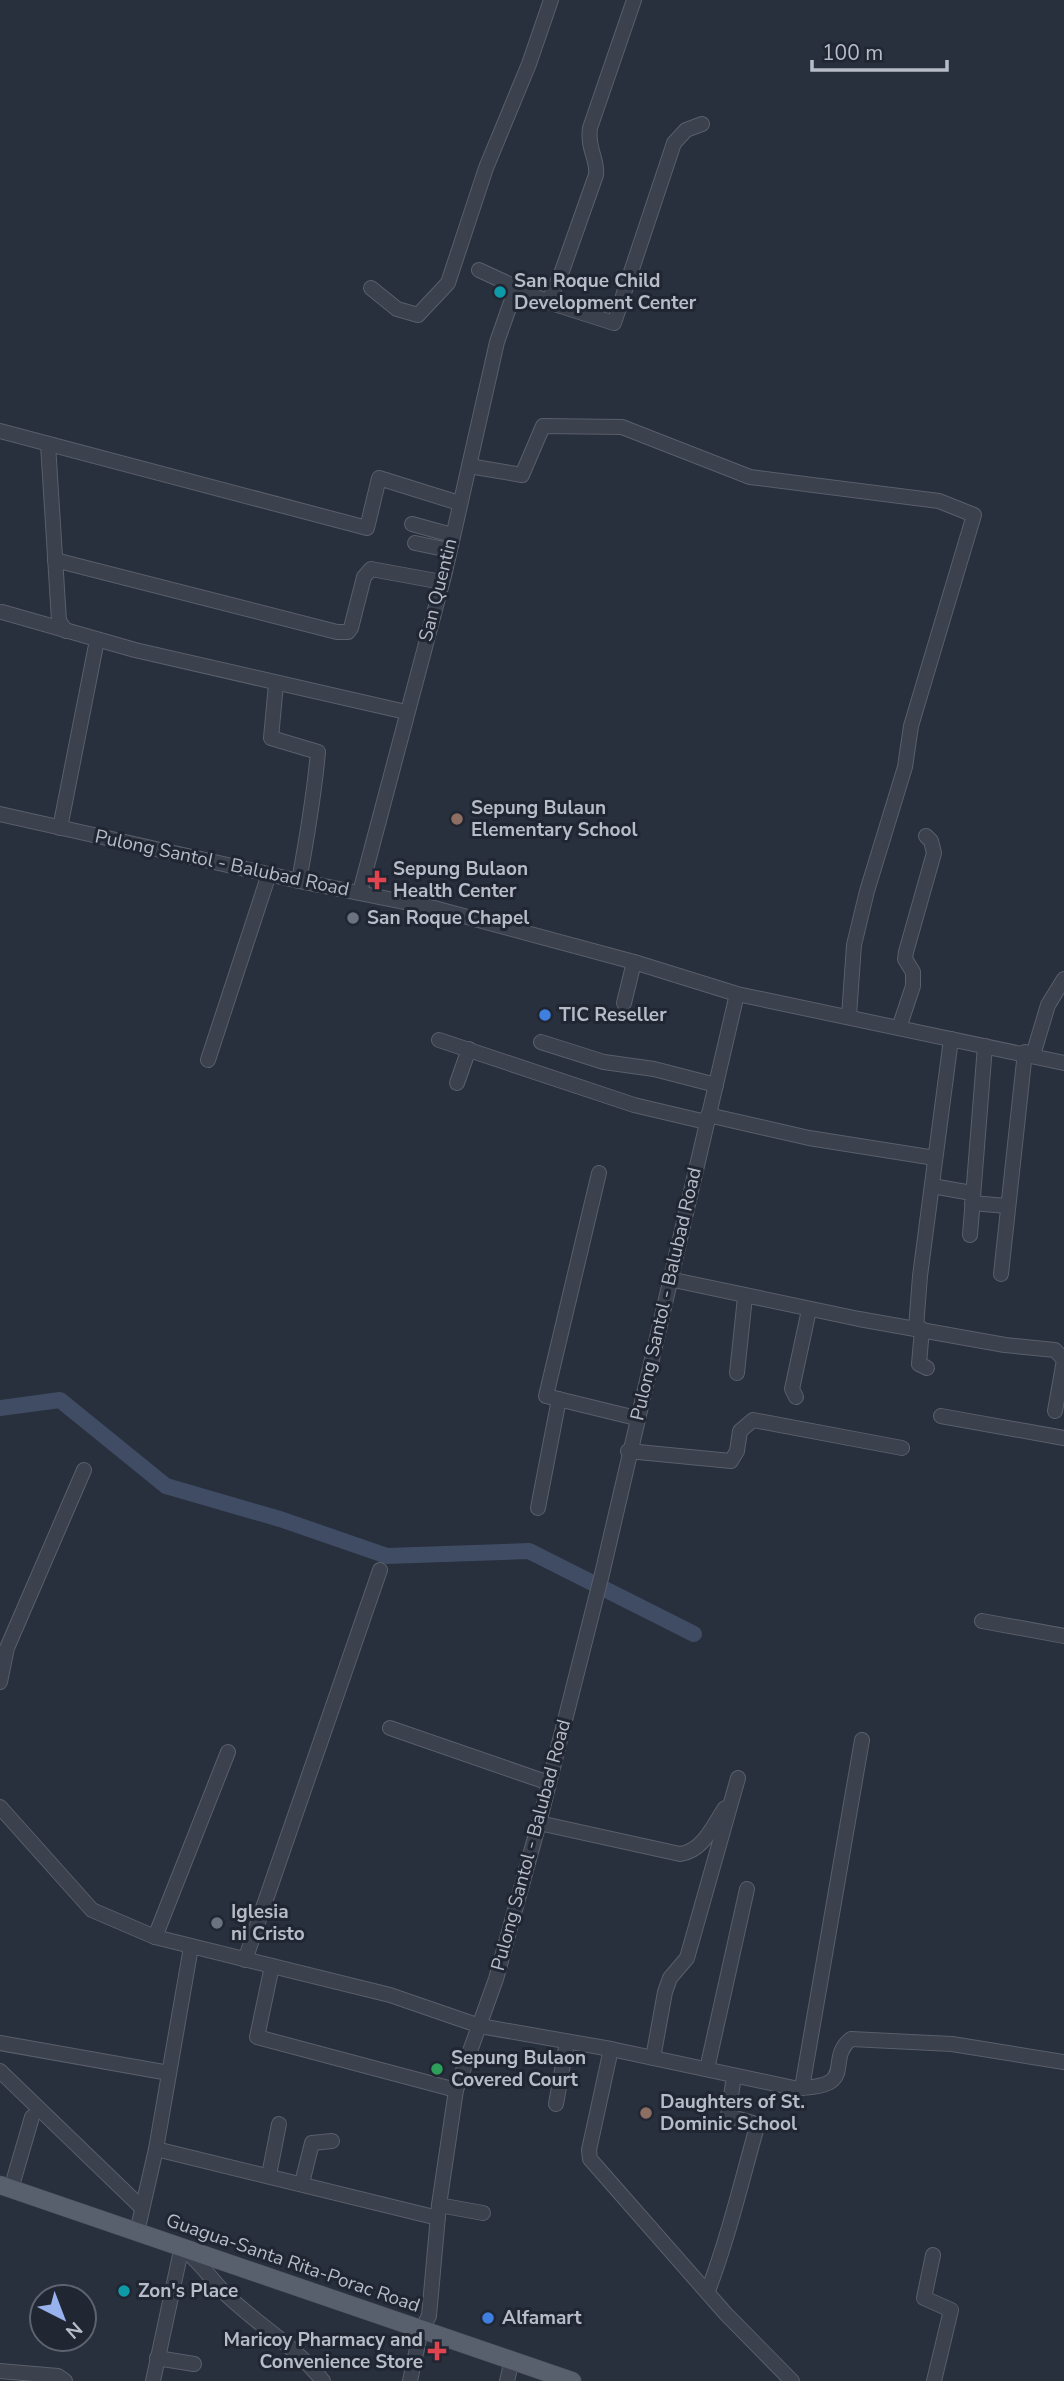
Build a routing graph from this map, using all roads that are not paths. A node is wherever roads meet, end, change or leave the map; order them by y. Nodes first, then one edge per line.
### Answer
1 (551, 0) edge
2 (634, 0) edge
3 (702, 124) dead end
4 (479, 270) dead end
5 (371, 288) dead end
6 (516, 288) junction
7 (548, 302) junction
8 (0, 431) edge
9 (48, 444) junction
10 (469, 466) junction
11 (459, 503) junction
12 (412, 524) dead end
13 (415, 542) dead end
14 (451, 543) junction
15 (55, 560) junction
16 (442, 582) junction
17 (2, 612) edge
18 (66, 631) junction
19 (97, 640) junction
20 (276, 684) junction
21 (406, 712) junction
22 (0, 814) edge
23 (60, 828) junction
24 (926, 836) dead end
25 (269, 874) junction
26 (299, 881) junction
27 (360, 892) junction
28 (634, 962) junction
29 (1064, 979) edge
30 (737, 994) junction
31 (624, 1003) dead end
32 (849, 1016) junction
33 (899, 1028) junction
34 (439, 1040) dead end
35 (950, 1040) junction
36 (541, 1042) dead end
37 (985, 1046) junction
38 (469, 1049) junction
39 (1029, 1054) junction
40 (208, 1060) dead end
41 (1064, 1063) edge
42 (457, 1083) dead end
43 (716, 1085) junction
44 (707, 1119) junction
45 (935, 1158) junction
46 (599, 1172) dead end
47 (932, 1186) junction
48 (972, 1198) junction
49 (1007, 1206) junction
50 (970, 1234) dead end
51 (1001, 1273) dead end
52 (669, 1279) junction
53 (745, 1297) junction
54 (809, 1310) junction
55 (919, 1329) junction
56 (927, 1368) dead end
57 (737, 1373) dead end
58 (796, 1397) dead end
59 (559, 1399) junction
60 (1055, 1411) dead end
61 (942, 1416) dead end
62 (636, 1418) junction
63 (1064, 1438) edge
64 (902, 1448) dead end
65 (628, 1451) junction
66 (84, 1470) dead end
67 (538, 1508) dead end
68 (380, 1570) dead end
69 (982, 1621) dead end
70 (1064, 1636) edge
71 (0, 1682) edge
72 (390, 1728) dead end
73 (862, 1740) dead end
74 (228, 1752) dead end
75 (737, 1779) dead end
76 (549, 1783) junction
77 (732, 1798) junction
78 (0, 1807) edge
79 (539, 1823) junction
80 (747, 1889) dead end
81 (155, 1937) junction
82 (191, 1947) junction
83 (245, 1960) junction
84 (272, 1966) junction
85 (480, 2026) junction
86 (567, 2042) junction
87 (0, 2043) edge
88 (611, 2049) junction
89 (653, 2058) junction
90 (1064, 2062) edge
91 (707, 2070) junction
92 (0, 2071) edge
93 (169, 2073) junction
94 (734, 2076) junction
95 (802, 2088) junction
96 (456, 2090) junction
97 (556, 2104) dead end
98 (32, 2117) dead end
99 (279, 2124) dead end
100 (332, 2141) dead end
101 (156, 2149) junction
102 (269, 2175) junction
103 (302, 2183) junction
104 (6, 2187) edge
105 (141, 2207) junction
106 (439, 2212) junction
107 (483, 2213) dead end
108 (137, 2232) junction
109 (181, 2247) junction
110 (933, 2255) dead end
111 (708, 2291) junction
112 (421, 2330) junction
113 (157, 2358) junction
114 (512, 2360) junction
115 (194, 2364) dead end
116 (0, 2371) edge
117 (65, 2381) edge
118 (153, 2381) edge
119 (323, 2381) edge
120 (410, 2381) edge
121 (507, 2381) edge
122 (572, 2381) edge
123 (792, 2381) edge
124 (934, 2381) edge

1 - 5 street
2 - 7 street
3 - 7 street
4 - 6 street
6 - 7 street
6 - 10 street, San Quentin
8 - 9 street
9 - 11 street
9 - 15 street
10 - 11 street, San Quentin
10 - 32 street
11 - 14 street, San Quentin
12 - 14 street
13 - 14 street
14 - 16 street, San Quentin
15 - 16 street
15 - 18 street
16 - 21 street, San Quentin
17 - 18 street
18 - 19 street
19 - 20 street
19 - 23 street
20 - 21 street
20 - 26 street
21 - 27 street, San Quentin
22 - 23 street, Pulong Santol - Balubad Road
23 - 25 street, Pulong Santol - Balubad Road
24 - 33 street
25 - 26 street, Pulong Santol - Balubad Road
25 - 40 street
26 - 27 street, Pulong Santol - Balubad Road
27 - 28 street, Pulong Santol - Balubad Road
28 - 30 street, Pulong Santol - Balubad Road
28 - 31 street
29 - 39 street
30 - 32 street
30 - 43 street, Pulong Santol - Balubad Road
32 - 33 street
33 - 35 street
34 - 38 street
35 - 37 street
35 - 45 street
36 - 43 street
37 - 39 street
37 - 48 street
38 - 42 street
38 - 44 street
39 - 41 street
39 - 49 street
43 - 44 street, Pulong Santol - Balubad Road
44 - 45 street
44 - 52 street, Pulong Santol - Balubad Road
45 - 47 street
46 - 59 street
47 - 48 street
47 - 55 street
48 - 49 street
48 - 50 street
49 - 51 street
52 - 53 street
52 - 62 street, Pulong Santol - Balubad Road
53 - 54 street
53 - 57 street
54 - 55 street
54 - 58 street
55 - 56 street
55 - 60 street
59 - 62 street
59 - 67 street
61 - 63 street
62 - 65 street, Pulong Santol - Balubad Road
64 - 65 street
65 - 76 street, Pulong Santol - Balubad Road
66 - 71 street
68 - 83 street
69 - 70 street
72 - 76 street
73 - 95 street
74 - 81 street
75 - 77 street
76 - 79 street, Pulong Santol - Balubad Road
77 - 79 street
77 - 89 street
78 - 81 street
79 - 85 street, Pulong Santol - Balubad Road
80 - 91 street
81 - 82 street
82 - 83 street
82 - 93 street
83 - 84 street
84 - 85 street
84 - 96 street
85 - 86 street
85 - 96 street, Pulong Santol - Balubad Road
86 - 88 street
86 - 97 street
87 - 93 street
88 - 89 street
88 - 111 street
89 - 91 street
90 - 95 street
91 - 94 street
92 - 105 street
93 - 101 street
94 - 95 street
94 - 111 street
96 - 106 street, Pulong Santol - Balubad Road
98 - 104 street
99 - 102 street
100 - 103 street
101 - 102 street
101 - 105 street
102 - 103 street
103 - 106 street
104 - 108 main road, Guagua-Santa Rita-Porac Road
105 - 108 street
106 - 107 street
106 - 112 street, Pulong Santol - Balubad Road
108 - 109 main road, Guagua-Santa Rita-Porac Road
109 - 112 main road, Guagua-Santa Rita-Porac Road
109 - 113 street
109 - 119 street
110 - 124 street
111 - 123 street
112 - 114 main road, Guagua-Santa Rita-Porac Road
112 - 120 street, Pulong Santol - Balubad Road
113 - 115 street
113 - 118 street
114 - 121 street
114 - 122 main road, Guagua-Santa Rita-Porac Road
116 - 117 street

